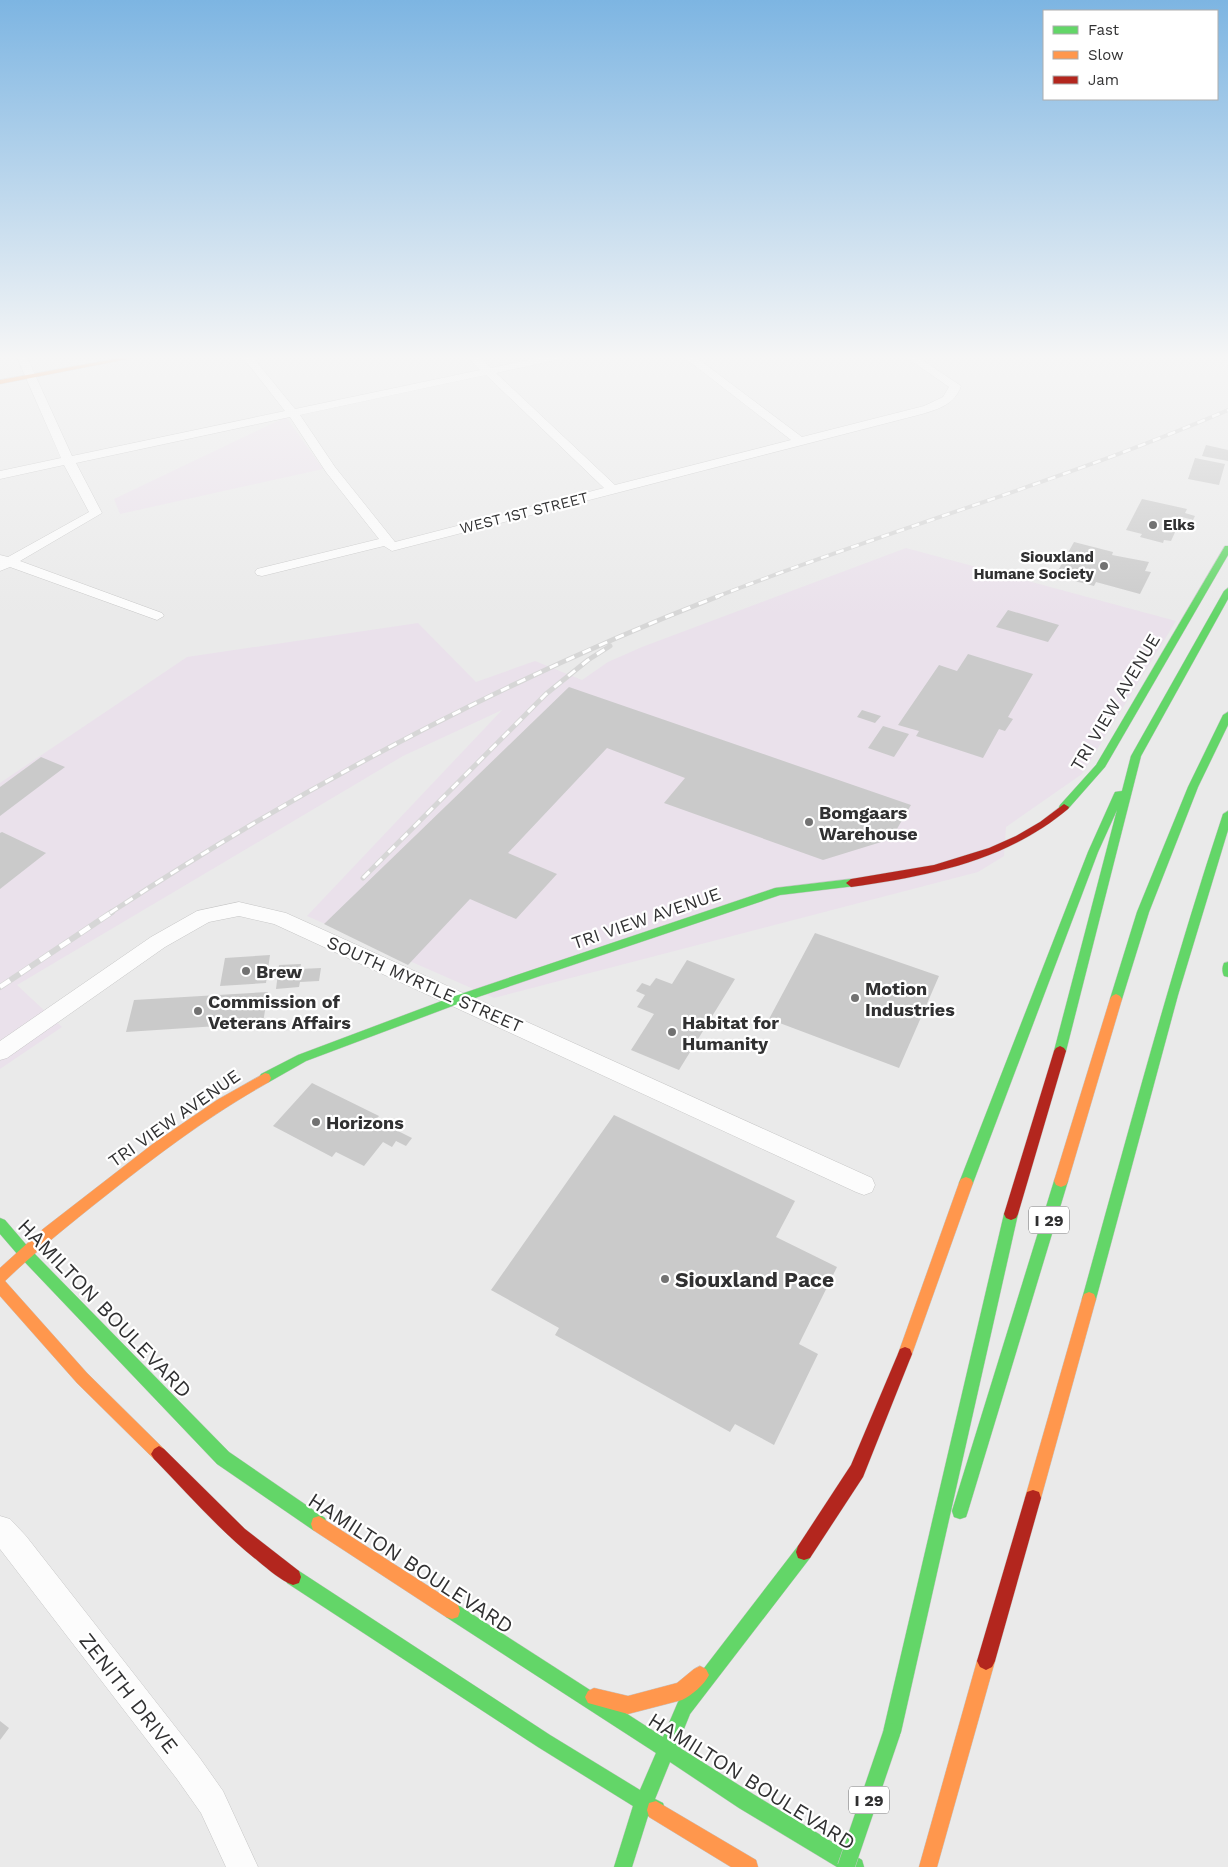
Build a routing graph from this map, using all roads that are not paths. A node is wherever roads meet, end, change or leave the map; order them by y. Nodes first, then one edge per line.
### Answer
1 (60, 442) edge
2 (151, 442) edge
3 (312, 442) edge
4 (563, 442) edge
5 (801, 442) edge
6 (68, 460) junction
7 (0, 474) edge
8 (613, 490) junction
9 (96, 513) joint
10 (387, 541) junction
11 (1228, 548) edge
12 (3, 562) edge
13 (262, 572) dead end
14 (1228, 591) edge
15 (1228, 596) edge
16 (1218, 607) junction
17 (157, 616) dead end
18 (1228, 715) edge
19 (1136, 756) junction
20 (1228, 814) edge
21 (1228, 966) edge
22 (1228, 973) edge
23 (460, 999) junction
24 (0, 1052) edge
25 (864, 1185) dead end
26 (0, 1224) edge
27 (24, 1252) junction
28 (0, 1277) edge
29 (0, 1286) edge
30 (956, 1522) dead end
31 (0, 1529) edge
32 (942, 1570) dead end
33 (737, 1640) junction
34 (578, 1694) junction
35 (892, 1732) junction
36 (665, 1749) junction
37 (644, 1804) junction
38 (242, 1867) edge
39 (624, 1867) edge
40 (749, 1867) edge
41 (846, 1867) edge
42 (855, 1867) edge
43 (928, 1867) edge

1 - 6 street
2 - 6 street
3 - 10 street
4 - 8 street
5 - 8 street, WEST 1ST STREET
6 - 7 street
6 - 9 street
8 - 10 street, WEST 1ST STREET
9 - 12 street
10 - 13 street, WEST 1ST STREET
11 - 23 main road, TRI VIEW AVENUE
12 - 17 street
14 - 16 main road
15 - 16 main road
16 - 19 main road
18 - 30 main road, I 29
19 - 33 main road
19 - 35 main road
20 - 43 main road
21 - 22 main road
23 - 24 street, SOUTH MYRTLE STREET
23 - 25 street, SOUTH MYRTLE STREET
23 - 27 main road, TRI VIEW AVENUE
26 - 27 main road, HAMILTON BOULEVARD
27 - 28 main road, TRI VIEW AVENUE
27 - 34 main road, HAMILTON BOULEVARD
29 - 37 main road
31 - 38 street, ZENITH DRIVE
32 - 35 main road, I 29
33 - 34 main road
33 - 36 main road
34 - 36 main road, HAMILTON BOULEVARD
35 - 41 main road, I 29, bridge
36 - 37 main road
36 - 42 main road, HAMILTON BOULEVARD
37 - 39 main road
37 - 40 main road

